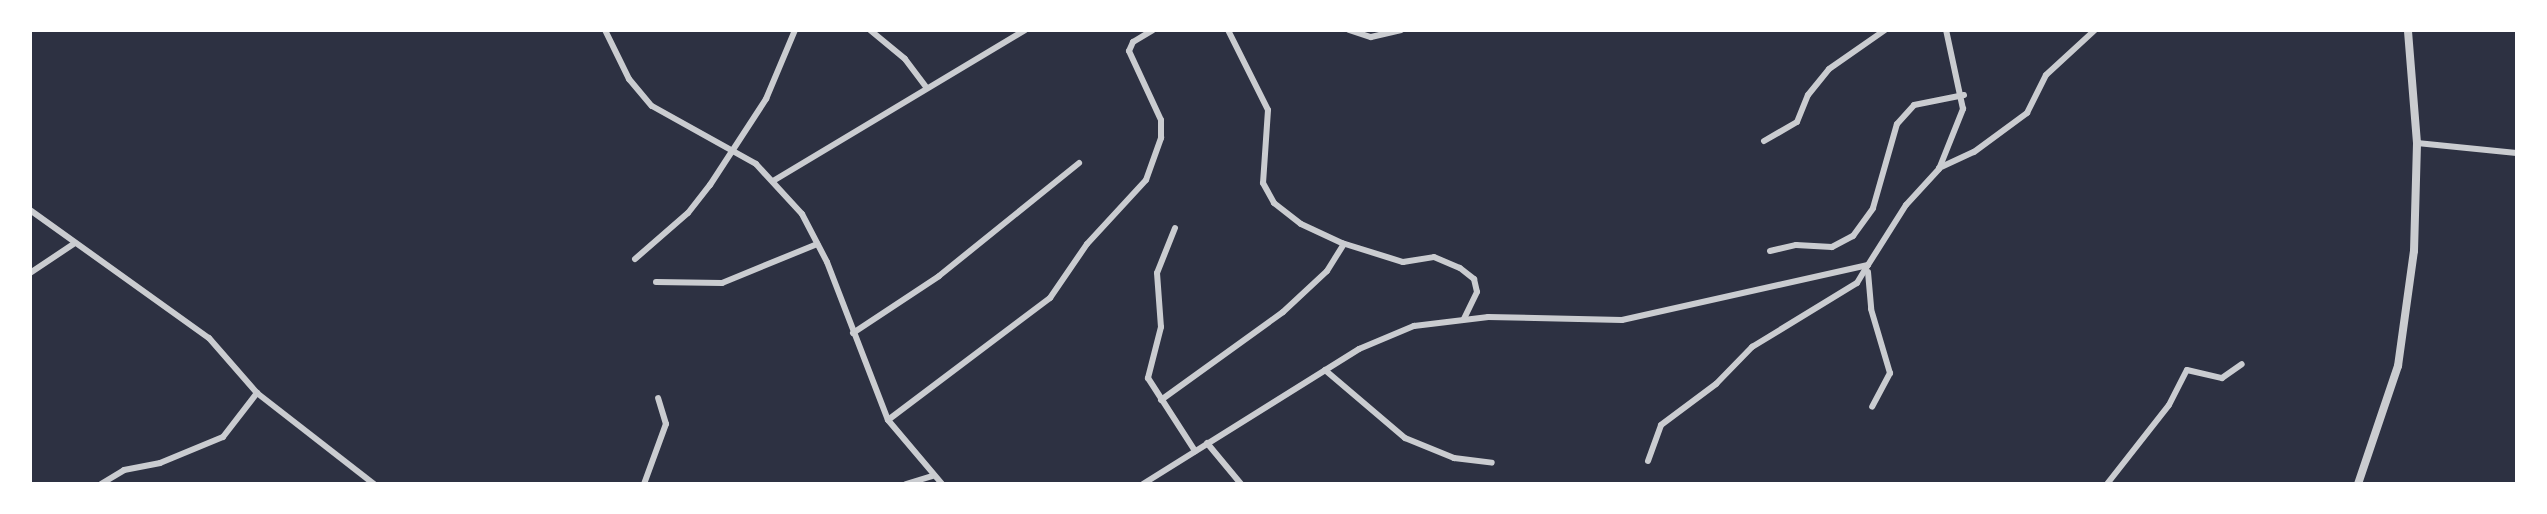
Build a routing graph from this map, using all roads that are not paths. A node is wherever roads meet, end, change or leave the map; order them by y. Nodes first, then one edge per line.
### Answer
1 (605, 30) edge
2 (795, 30) edge
3 (870, 30) edge
4 (1025, 30) edge
5 (1153, 30) edge
6 (1228, 30) edge
7 (1349, 30) edge
8 (1401, 30) edge
9 (1885, 30) edge
10 (1946, 30) edge
11 (2095, 30) edge
12 (2408, 30) edge
13 (926, 87) junction
14 (1964, 94) junction
15 (1764, 141) dead end
16 (2417, 143) junction
17 (731, 149) junction
18 (2517, 153) edge
19 (1079, 163) dead end
20 (1939, 169) junction
21 (773, 181) junction
22 (30, 210) edge
23 (1175, 228) dead end
24 (75, 243) junction
25 (817, 244) junction
26 (1344, 244) junction
27 (1770, 251) dead end
28 (635, 259) dead end
29 (1868, 268) junction
30 (30, 273) edge
31 (656, 282) dead end
32 (1464, 319) junction
33 (853, 333) junction
34 (2242, 364) dead end
35 (1325, 370) junction
36 (257, 393) junction
37 (658, 398) dead end
38 (1161, 399) junction
39 (1872, 407) dead end
40 (888, 420) junction
41 (1208, 443) junction
42 (1195, 451) junction
43 (1648, 461) dead end
44 (1492, 463) dead end
45 (933, 476) junction
46 (105, 483) edge
47 (374, 484) edge
48 (644, 484) edge
49 (906, 484) edge
50 (942, 484) edge
51 (1143, 484) edge
52 (1241, 484) edge
53 (2107, 484) edge
54 (2358, 484) edge

1 - 17 street
2 - 17 street
3 - 13 street
4 - 13 street
5 - 40 street
6 - 26 street
7 - 8 street
9 - 15 street
10 - 14 street
11 - 20 street
12 - 16 street
13 - 21 street
14 - 20 street
14 - 27 street
16 - 18 street
16 - 54 street
17 - 21 street
17 - 28 street
19 - 33 street
20 - 29 street
21 - 25 street
22 - 24 street
23 - 38 street
24 - 30 street
24 - 36 street
25 - 31 street
25 - 33 street
26 - 32 street
26 - 38 street
29 - 32 street
29 - 39 street
29 - 43 street
32 - 35 street
33 - 40 street
34 - 53 street
35 - 41 street
35 - 44 street
36 - 46 street
36 - 47 street
37 - 48 street
38 - 42 street
40 - 45 street
41 - 42 street
41 - 52 street
42 - 51 street
45 - 49 street
45 - 50 street

